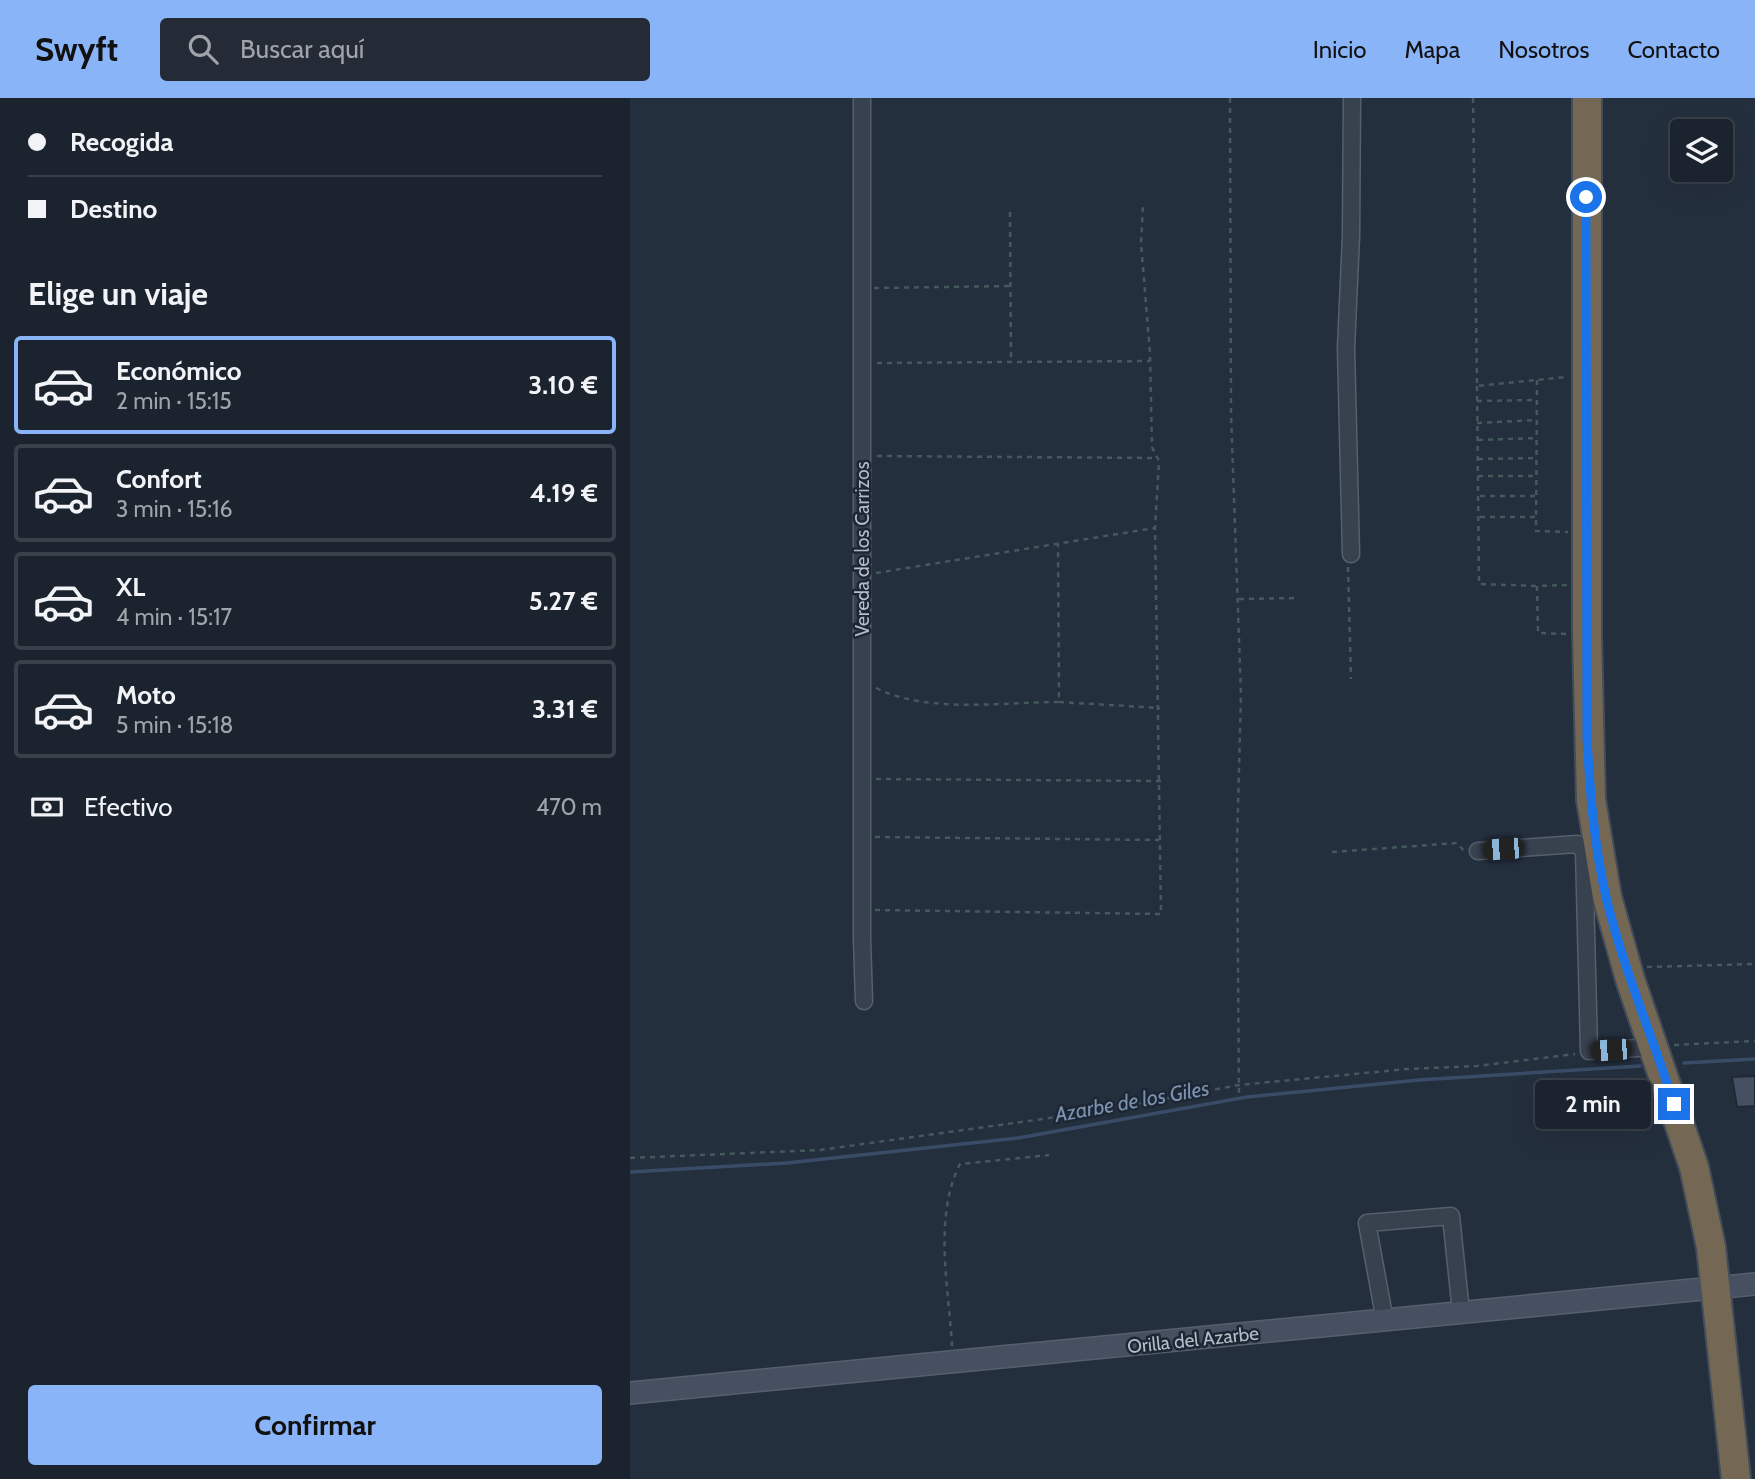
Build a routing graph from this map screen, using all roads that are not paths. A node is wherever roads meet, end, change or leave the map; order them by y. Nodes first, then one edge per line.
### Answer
1 (862, 98) edge
2 (1352, 98) edge
3 (1587, 98) edge
4 (1351, 554) road end
5 (1478, 851) road end
6 (864, 1001) dead end
7 (1654, 1046) junction
8 (1755, 1284) edge
9 (1716, 1288) junction
10 (1461, 1312) junction
11 (1385, 1321) junction
12 (630, 1393) edge
13 (1736, 1479) edge

1 - 6 street, Vereda de los Carrizos
2 - 4 street
3 - 7 highway
5 - 7 street
7 - 9 highway
8 - 9 street, Orilla del Azarbe
9 - 10 street, Orilla del Azarbe
9 - 13 highway
10 - 11 street, Orilla del Azarbe
10 - 11 street
11 - 12 street, Orilla del Azarbe

